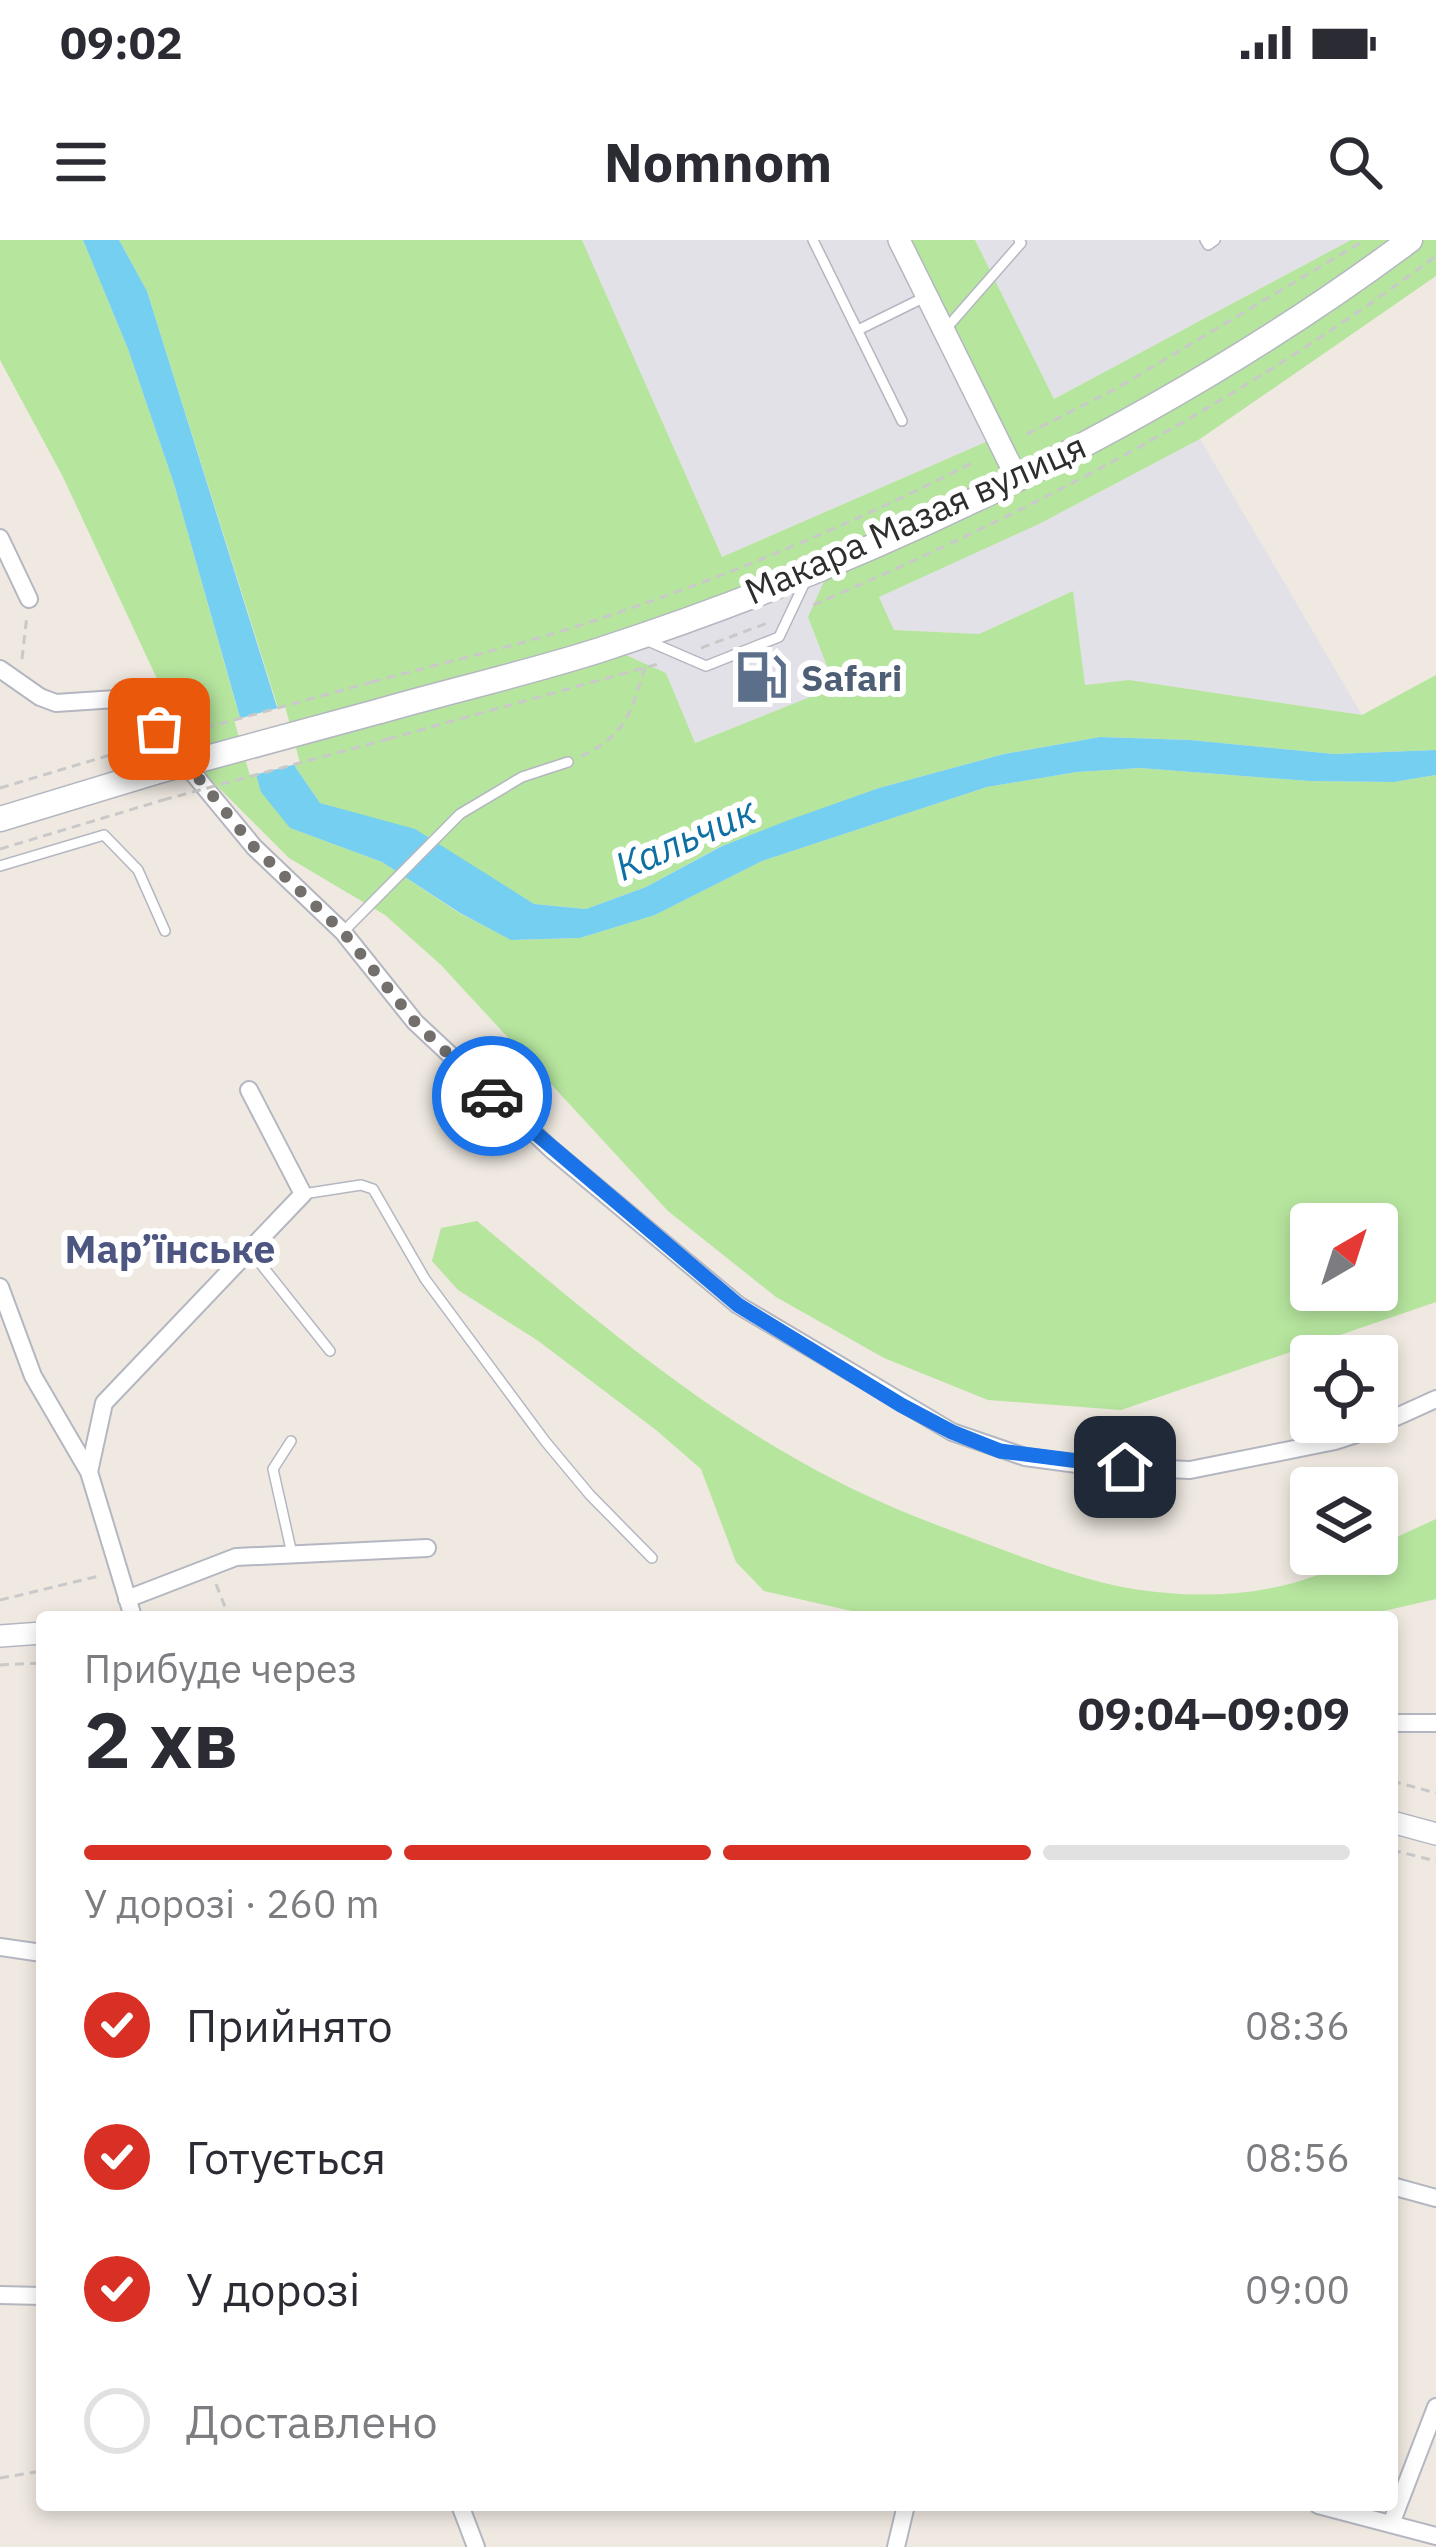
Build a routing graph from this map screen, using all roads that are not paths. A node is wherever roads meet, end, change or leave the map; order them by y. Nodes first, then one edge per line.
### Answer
1 (813, 240) edge
2 (899, 240) edge
3 (1019, 240) edge
4 (1204, 240) edge
5 (1215, 240) edge
6 (1411, 240) edge
7 (927, 296) junction
8 (858, 330) junction
9 (944, 331) junction
10 (902, 421) dead end
11 (1017, 478) junction
12 (0, 538) edge
13 (809, 571) junction
14 (29, 599) road end
15 (637, 637) junction
16 (0, 669) edge
17 (568, 762) road end
18 (0, 819) edge
19 (0, 866) edge
20 (165, 932) dead end
21 (343, 932) junction
22 (249, 1090) dead end
23 (303, 1194) junction
24 (252, 1253) junction
25 (0, 1287) edge
26 (330, 1351) dead end
27 (1436, 1400) edge
28 (291, 1441) dead end
29 (89, 1472) junction
30 (428, 1548) dead end
31 (292, 1554) junction
32 (652, 1558) dead end
33 (130, 1608) edge
34 (36, 1633) edge
35 (0, 1636) edge
36 (1436, 1723) edge
37 (1398, 1724) edge
38 (1398, 1824) edge
39 (1436, 1834) edge
40 (0, 1947) edge
41 (36, 1952) edge
42 (1398, 2188) edge
43 (1436, 2198) edge
44 (0, 2295) edge
45 (36, 2296) edge
46 (1436, 2407) edge
47 (1398, 2506) edge
48 (462, 2511) edge
49 (905, 2511) edge
50 (1341, 2511) edge
51 (1396, 2511) edge
52 (1391, 2524) junction
53 (1436, 2536) edge
54 (476, 2547) edge
55 (896, 2547) edge

1 - 8 lane
2 - 7 street
3 - 9 lane
4 - 5 lane
6 - 11 main road, Макара Мазая вулиця
7 - 8 lane
7 - 9 street
8 - 10 lane
9 - 11 street
11 - 13 main road, Макара Мазая вулиця
12 - 14 street
13 - 15 main road, Макара Мазая вулиця
13 - 15 lane
15 - 18 main road, Макара Мазая вулиця, bridge
16 - 21 street
17 - 21 lane
19 - 20 lane
21 - 27 street
22 - 23 street
23 - 24 street
23 - 32 lane
24 - 26 lane
24 - 29 street
25 - 29 street
28 - 31 lane
29 - 33 street
30 - 31 street
31 - 33 street
34 - 35 street
36 - 37 street
38 - 39 street
40 - 41 street
42 - 43 street
44 - 45 street
46 - 47 street
48 - 54 street
49 - 55 street
50 - 52 street
51 - 52 street
52 - 53 street

